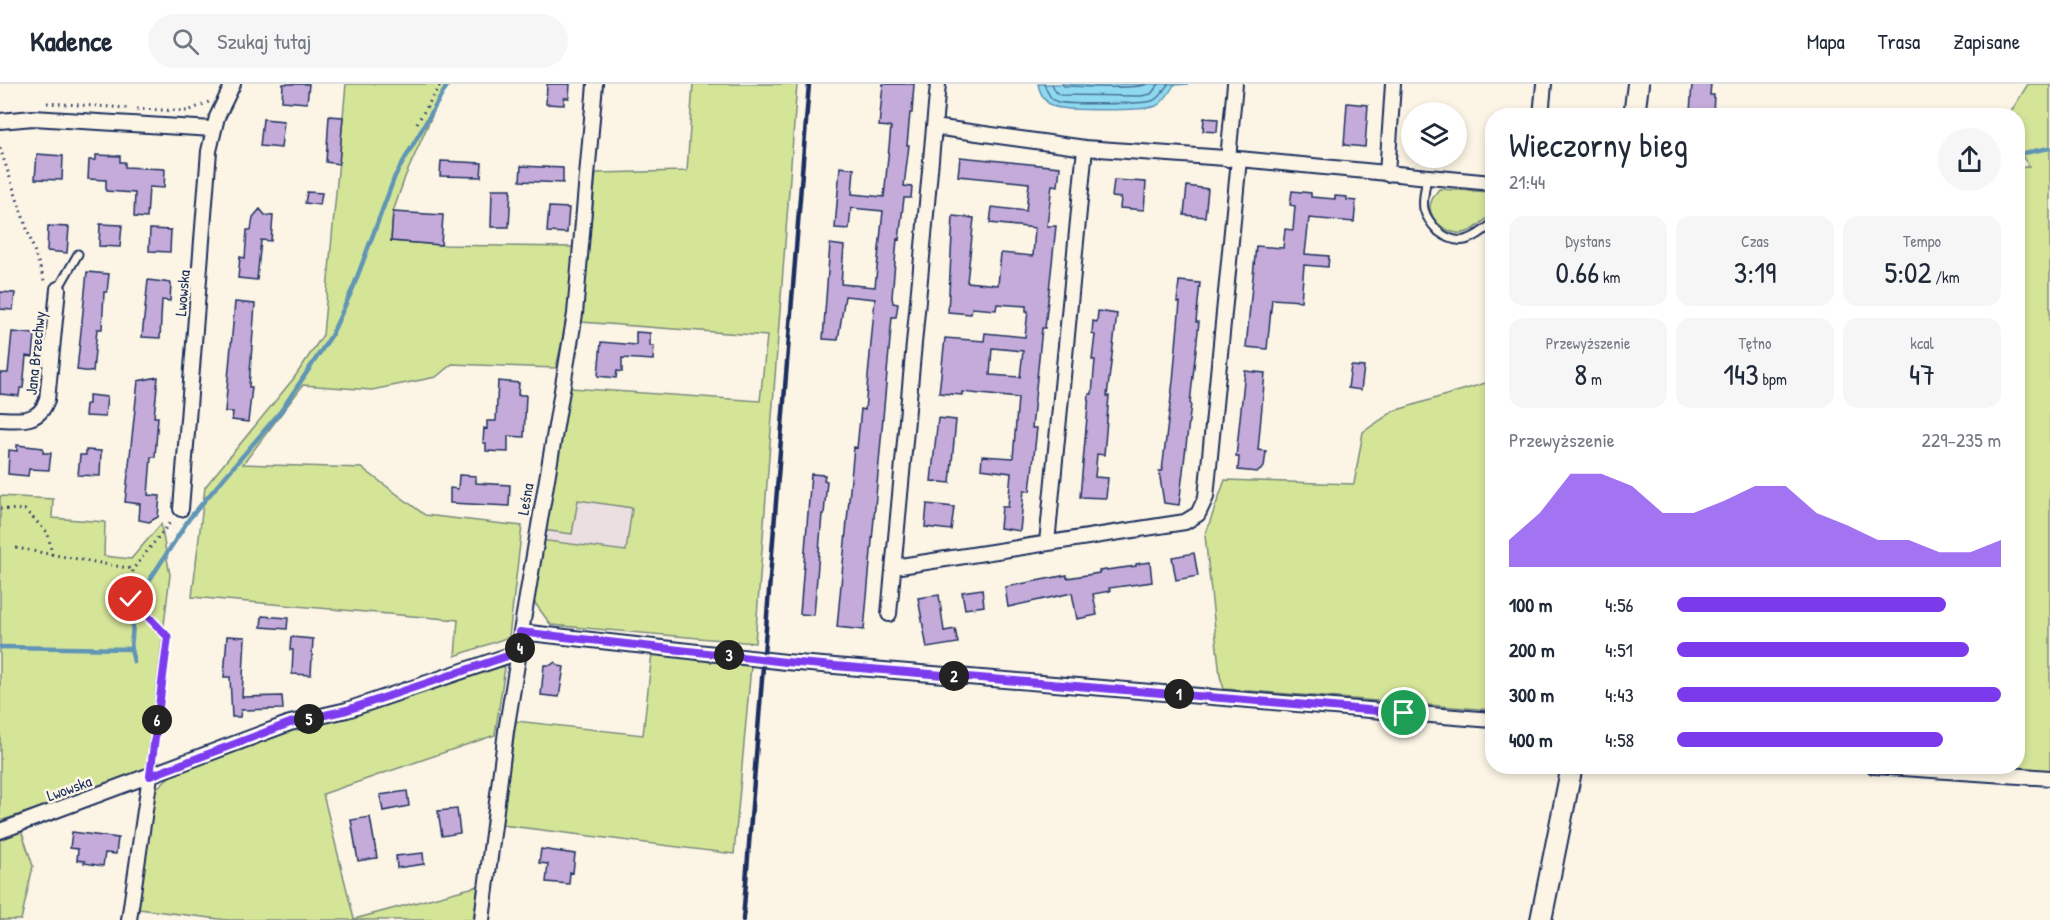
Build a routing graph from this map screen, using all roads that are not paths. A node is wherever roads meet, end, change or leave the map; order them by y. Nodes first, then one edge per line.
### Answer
1 (233, 84) edge
2 (595, 84) edge
3 (938, 84) edge
4 (1235, 84) edge
5 (1393, 84) edge
6 (1544, 84) edge
7 (1638, 84) edge
8 (1542, 108) edge
9 (1635, 108) edge
10 (0, 121) edge
11 (934, 127) junction
12 (213, 129) junction
13 (1085, 148) junction
14 (1233, 159) junction
15 (1387, 174) junction
16 (1427, 176) junction
17 (1485, 182) edge
18 (1485, 229) edge
19 (78, 254) dead end
20 (58, 289) joint
21 (0, 419) edge
22 (181, 509) road end
23 (1047, 543) junction
24 (894, 567) junction
25 (889, 614) dead end
26 (520, 632) junction
27 (519, 652) junction
28 (1485, 719) edge
29 (1570, 774) edge
30 (1991, 774) edge
31 (150, 776) junction
32 (2050, 778) edge
33 (0, 831) edge
34 (129, 920) edge
35 (482, 920) edge
36 (1541, 920) edge

1 - 12 street, Lwowska
2 - 26 street, Leśna
3 - 11 street
4 - 14 street
5 - 15 street
6 - 8 street
7 - 9 street
10 - 12 street
11 - 13 street
11 - 24 street
12 - 22 street, Lwowska
13 - 14 street
13 - 23 street
14 - 15 street
14 - 23 street
15 - 16 street
16 - 17 street
16 - 18 lane
19 - 20 lane
20 - 21 street, Jana Brzechwy
23 - 24 street
24 - 25 street
26 - 27 street, Leśna
26 - 28 street
27 - 31 street, Lwowska
27 - 35 street, Leśna
29 - 36 street
30 - 32 street
31 - 33 street, Lwowska
31 - 34 street

